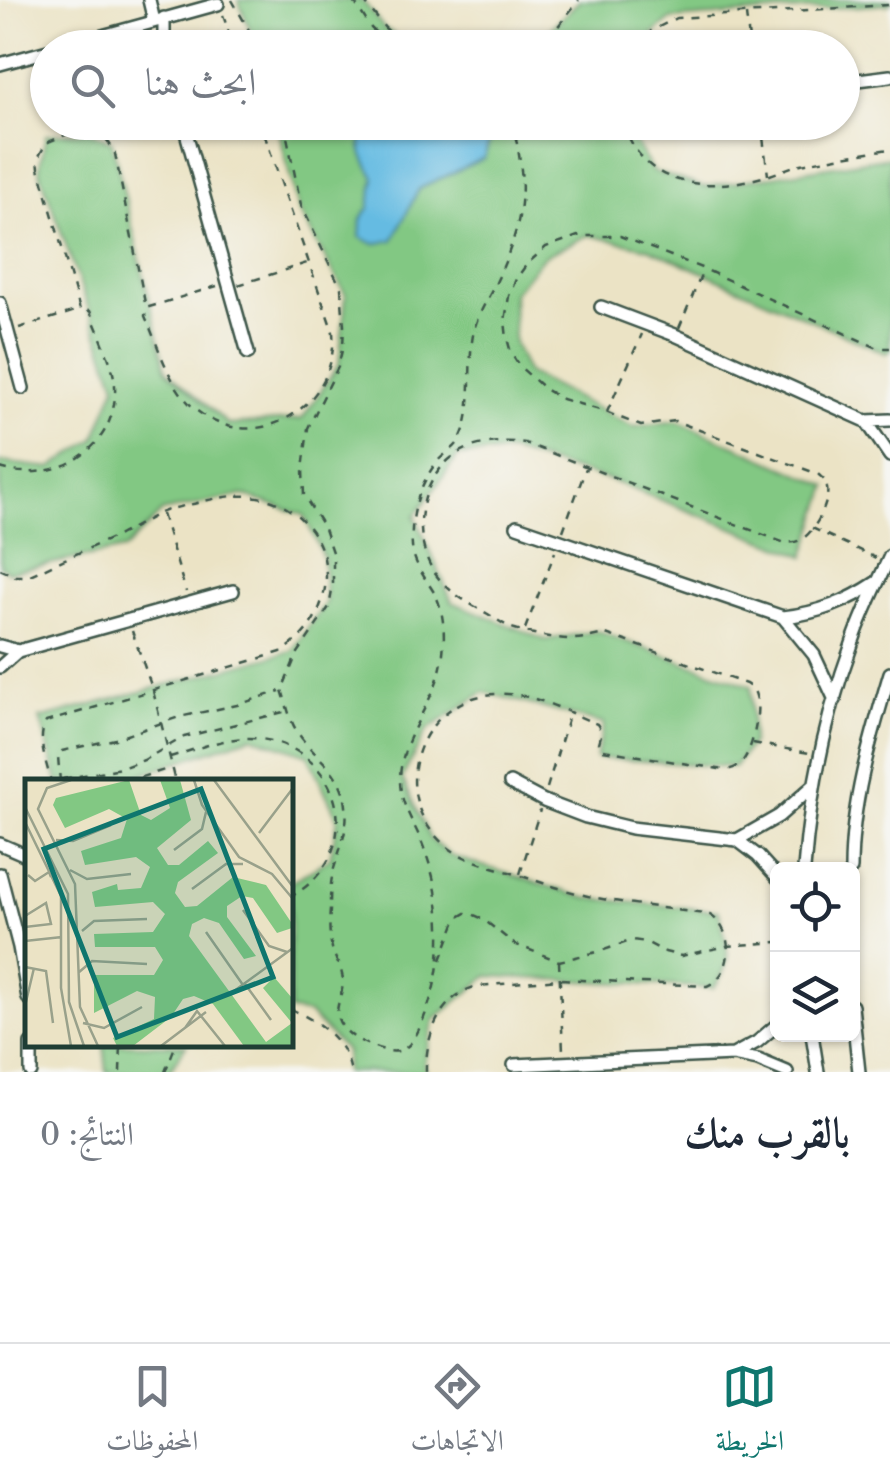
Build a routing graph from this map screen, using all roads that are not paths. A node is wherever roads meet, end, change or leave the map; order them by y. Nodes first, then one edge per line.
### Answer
1 (149, 0) edge
2 (218, 4) road end
3 (159, 20) junction
4 (123, 30) edge
5 (161, 30) edge
6 (30, 56) edge
7 (1, 65) edge
8 (890, 76) edge
9 (860, 80) edge
10 (187, 140) edge
11 (0, 302) edge
12 (601, 307) dead end
13 (248, 352) dead end
14 (24, 388) dead end
15 (890, 420) edge
16 (866, 422) junction
17 (890, 456) edge
18 (517, 526) dead end
19 (888, 559) edge
20 (877, 582) junction
21 (233, 591) dead end
22 (783, 617) junction
23 (0, 646) edge
24 (18, 652) junction
25 (0, 667) edge
26 (890, 673) edge
27 (834, 700) junction
28 (510, 783) dead end
29 (815, 784) junction
30 (737, 840) junction
31 (0, 844) edge
32 (25, 855) edge
33 (805, 862) edge
34 (851, 862) edge
35 (770, 869) edge
36 (0, 874) edge
37 (25, 935) edge
38 (19, 947) junction
39 (25, 981) edge
40 (770, 1031) edge
41 (813, 1042) edge
42 (856, 1042) edge
43 (733, 1055) junction
44 (514, 1065) dead end
45 (787, 1072) edge
46 (818, 1072) edge
47 (859, 1072) edge

1 - 3 street
2 - 3 street
3 - 4 street
3 - 5 street
6 - 7 street
8 - 9 street
10 - 13 street
11 - 14 street
12 - 16 street
15 - 16 street
16 - 17 street
18 - 22 street
19 - 20 street
20 - 22 street
20 - 27 street
21 - 24 street
22 - 27 street
23 - 24 street
24 - 25 street
26 - 34 street
27 - 29 street
28 - 30 street
29 - 30 street
29 - 33 street
30 - 35 street
31 - 32 street
36 - 38 street
37 - 38 street
38 - 39 street
40 - 43 street
41 - 46 street
42 - 47 street
43 - 44 street
43 - 45 street

